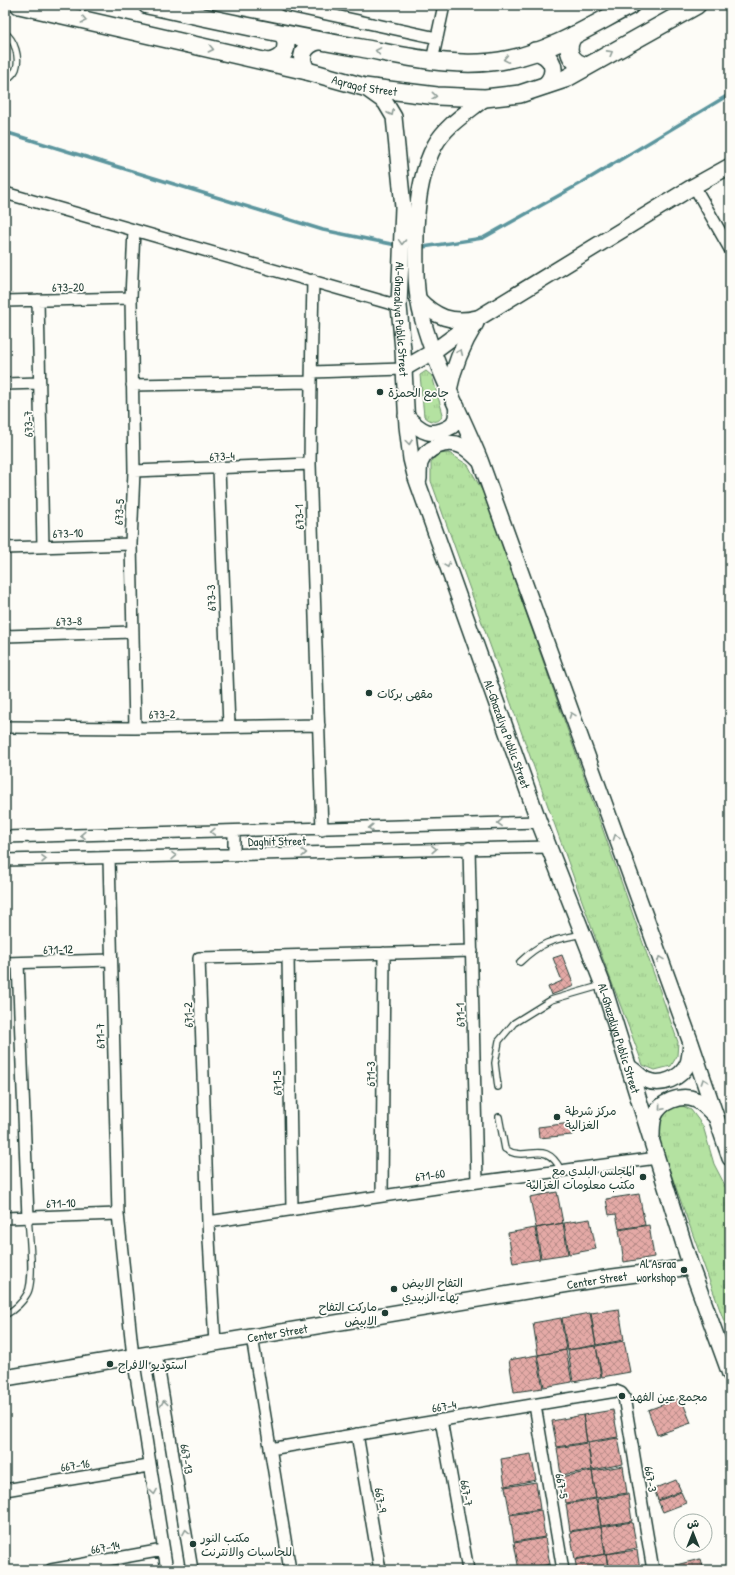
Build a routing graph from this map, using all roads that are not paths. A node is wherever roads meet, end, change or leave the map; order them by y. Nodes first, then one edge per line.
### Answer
1 (19, 5) edge
2 (147, 5) edge
3 (285, 5) edge
4 (444, 5) edge
5 (631, 5) edge
6 (697, 5) edge
7 (171, 8) edge
8 (610, 11) edge
9 (5, 33) edge
10 (283, 34) junction
11 (574, 35) junction
12 (437, 38) junction
13 (318, 41) junction
14 (535, 51) junction
15 (432, 61) junction
16 (269, 62) junction
17 (587, 66) junction
18 (307, 71) junction
19 (5, 81) edge
20 (546, 85) junction
21 (364, 87) junction
22 (486, 98) junction
23 (730, 166) edge
24 (694, 186) junction
25 (5, 193) edge
26 (134, 230) junction
27 (730, 249) edge
28 (313, 280) junction
29 (131, 298) junction
30 (418, 299) junction
31 (38, 300) junction
32 (5, 301) edge
33 (399, 306) junction
34 (480, 318) junction
35 (434, 351) junction
36 (404, 369) junction
37 (312, 377) junction
38 (40, 383) junction
39 (5, 384) edge
40 (132, 385) junction
41 (449, 390) junction
42 (456, 406) junction
43 (406, 416) junction
44 (480, 460) junction
45 (310, 464) junction
46 (219, 469) junction
47 (134, 471) junction
48 (418, 484) junction
49 (131, 544) junction
50 (43, 547) junction
51 (5, 548) edge
52 (133, 632) junction
53 (5, 636) edge
54 (319, 725) junction
55 (229, 726) junction
56 (5, 727) edge
57 (136, 728) junction
58 (539, 822) junction
59 (322, 830) junction
60 (234, 832) junction
61 (5, 837) edge
62 (550, 847) junction
63 (469, 848) junction
64 (234, 855) junction
65 (109, 858) junction
66 (5, 860) edge
67 (583, 934) junction
68 (472, 951) junction
69 (384, 953) junction
70 (288, 956) junction
71 (111, 960) junction
72 (520, 962) dead end
73 (5, 963) edge
74 (18, 963) junction
75 (603, 984) junction
76 (691, 1043) junction
77 (628, 1067) junction
78 (498, 1087) dead end
79 (499, 1117) dead end
80 (717, 1118) junction
81 (652, 1142) junction
82 (657, 1158) junction
83 (730, 1158) edge
84 (561, 1170) junction
85 (477, 1182) junction
86 (382, 1196) junction
87 (292, 1209) junction
88 (118, 1214) junction
89 (28, 1217) junction
90 (5, 1218) edge
91 (208, 1222) junction
92 (691, 1267) junction
93 (5, 1315) edge
94 (252, 1337) junction
95 (215, 1343) junction
96 (156, 1353) junction
97 (133, 1357) junction
98 (730, 1374) edge
99 (5, 1378) edge
100 (622, 1392) joint
101 (535, 1405) junction
102 (441, 1420) junction
103 (357, 1434) junction
104 (270, 1448) junction
105 (149, 1466) junction
106 (5, 1490) edge
107 (163, 1550) junction
108 (51, 1570) edge
109 (167, 1570) edge
110 (192, 1570) edge
111 (290, 1570) edge
112 (380, 1570) edge
113 (468, 1570) edge
114 (563, 1570) edge
115 (653, 1570) edge

1 -> 16 main road, Aqraqof Street
2 - 7 main road
3 - 12 street
4 - 12 street
5 - 8 main road
17 -> 6 main road, Aqraqof Street
7 - 10 main road
8 - 11 main road
9 - 19 lane
10 - 13 main road
10 - 16 main road
11 - 14 main road
11 - 17 main road
12 - 15 street
15 -> 13 main road
13 - 18 main road
14 -> 15 main road
14 - 20 main road
16 - 18 main road, Aqraqof Street
17 - 20 main road, Aqraqof Street
18 - 21 main road, Aqraqof Street
20 - 22 main road, Aqraqof Street
21 -> 22 main road, Aqraqof Street
21 -> 33 main road, Al-Ghazaliya Public Street
22 - 30 main road, Al-Ghazaliya Public Street
23 - 24 main road
24 - 27 street
24 - 34 main road
25 - 26 street
26 - 28 street
26 - 29 street, 673-5
28 - 33 street
28 - 37 street, 673-1
29 - 31 street, 673-20
29 - 40 street, 673-5
30 - 34 main road
30 - 35 main road, Al-Ghazaliya Public Street
31 - 32 street, 673-20
31 - 38 street, 673-7
33 - 36 main road, Al-Ghazaliya Public Street
34 - 35 main road
41 -> 34 main road
35 - 36 main road
35 - 41 main road, Al-Ghazaliya Public Street
36 - 37 street
36 - 43 main road, Al-Ghazaliya Public Street
37 - 40 street
37 - 45 street, 673-1
38 - 39 street
38 - 50 street, 673-7
40 - 47 street, 673-5
41 - 42 main road, Al-Ghazaliya Public Street
42 - 43 main road
42 - 44 main road, Al-Ghazaliya Public Street
43 -> 48 main road, Al-Ghazaliya Public Street
44 - 48 main road
76 -> 44 main road, Al-Ghazaliya Public Street
45 - 46 street, 673-4
45 - 54 street, 673-1
46 - 47 street, 673-4
46 - 55 street, 673-3
47 - 49 street, 673-5
48 -> 58 main road, Al-Ghazaliya Public Street
49 - 50 street, 673-10
49 - 52 street, 673-5
50 - 51 street, 673-10
52 - 53 street, 673-8
52 - 57 street, 673-5
54 - 55 street, 673-2
54 - 59 street, 673-1
55 - 57 street, 673-2
56 - 57 street, 673-2
58 -> 59 street, Daghit Street
58 - 62 main road, Al-Ghazaliya Public Street
59 - 60 street, Daghit Street
60 -> 61 street, Daghit Street
60 - 64 street
62 - 63 street, Daghit Street
62 - 67 main road, Al-Ghazaliya Public Street
64 -> 63 street, Daghit Street
63 - 68 street, 671-1
65 -> 64 street, Daghit Street
66 -> 65 street, Daghit Street
65 - 71 street, 671-7
67 - 72 lane
67 - 75 main road, Al-Ghazaliya Public Street
68 - 69 street, 671-2
68 - 85 street, 671-1
69 - 70 street, 671-2
69 - 86 street, 671-3
70 - 87 street, 671-5
70 - 91 street, 671-2
71 - 74 street, 671-12
71 - 88 street, 671-7
73 - 74 street, 671-12
74 - 89 street
75 - 77 main road, Al-Ghazaliya Public Street
75 - 78 lane
76 - 77 main road
80 -> 76 main road, Al-Ghazaliya Public Street
77 - 81 main road, Al-Ghazaliya Public Street
79 - 84 lane
80 -> 81 main road
80 - 83 main road, Al-Ghazaliya Public Street
81 - 82 main road, Al-Ghazaliya Public Street
82 - 84 street, 671-60
82 - 92 main road, Al-Ghazaliya Public Street
84 - 85 street, 671-60
85 - 86 street, 671-60
86 - 87 street, 671-60
87 - 91 street, 671-60
88 - 89 street, 671-10
88 - 97 street, 671-7
89 - 90 street, 671-10
89 - 93 lane
91 - 95 street, 671-2
92 - 94 main road, Center Street
92 - 98 main road, Al-Ghazaliya Public Street
94 - 95 main road, Center Street
94 - 104 street
95 - 96 main road, Center Street
96 - 97 main road, Center Street
110 -> 96 street, 667-13
97 - 99 main road, Center Street
97 - 105 street
100 - 101 street, 667-4
100 - 115 street, 667-3
101 - 102 street, 667-4
101 - 114 street, 667-5
102 - 103 street, 667-4
102 - 113 street, 667-7
103 - 104 street, 667-4
103 - 112 street, 667-9
104 - 111 street
105 - 106 street, 667-16
105 -> 107 street
107 - 108 street, 667-14
107 - 109 street

